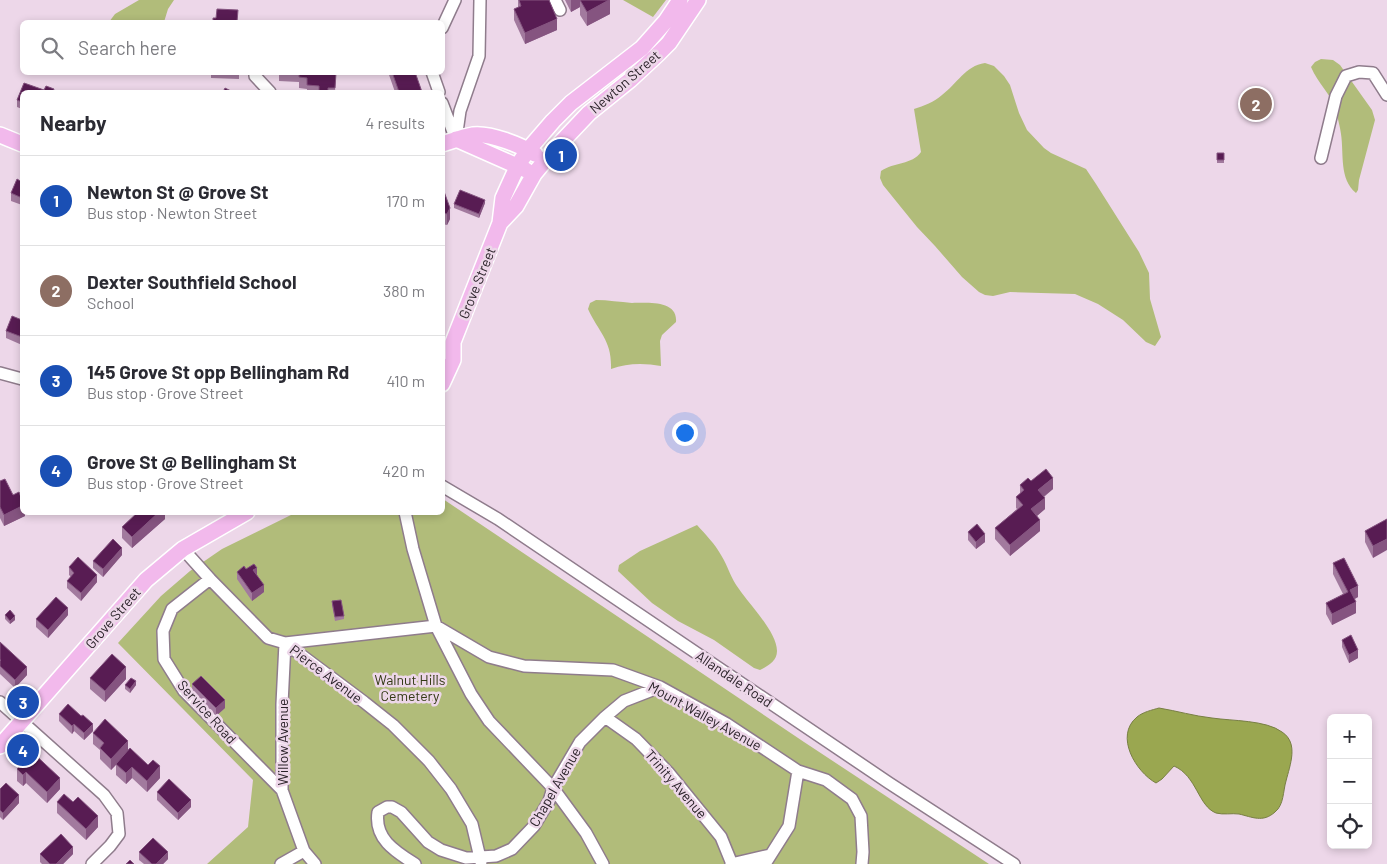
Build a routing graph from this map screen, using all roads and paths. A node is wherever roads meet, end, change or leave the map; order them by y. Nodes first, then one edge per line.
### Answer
1 (455, 0) edge
2 (480, 0) edge
3 (680, 0) edge
4 (698, 0) edge
5 (445, 22) edge
6 (255, 75) edge
7 (433, 75) edge
8 (268, 90) edge
9 (437, 90) edge
10 (1387, 95) edge
11 (445, 119) edge
12 (0, 136) edge
13 (449, 141) edge
14 (20, 143) edge
15 (528, 150) junction
16 (1321, 158) dead end
17 (545, 160) junction
18 (518, 165) junction
19 (534, 174) junction
20 (500, 224) junction
21 (453, 342) junction
22 (445, 351) edge
23 (0, 373) edge
24 (445, 374) edge
25 (20, 378) edge
26 (445, 484) edge
27 (445, 488) edge
28 (454, 492) junction
29 (241, 515) edge
30 (406, 515) edge
31 (183, 549) junction
32 (210, 579) junction
33 (436, 626) junction
34 (285, 643) junction
35 (660, 687) junction
36 (0, 702) edge
37 (605, 717) junction
38 (21, 721) junction
39 (0, 746) edge
40 (798, 770) junction
41 (553, 788) junction
42 (282, 790) junction
43 (304, 850) junction
44 (768, 859) edge
45 (480, 860) edge
46 (92, 864) edge
47 (281, 864) edge
48 (315, 864) edge
49 (415, 864) edge
50 (603, 864) edge
51 (731, 864) edge
52 (862, 864) edge
53 (1014, 864) edge

1 - 5 street
2 - 13 street
3 - 15 main road, Newton Street
4 - 17 main road, Newton Street
6 - 8 street
7 - 9 street
10 - 16 street
11 - 13 street
12 - 14 main road
13 - 15 main road
13 - 18 main road
15 - 17 main road
15 - 18 main road, Newton Street
17 - 19 main road, Newton Street
18 - 19 main road
18 - 20 main road, Grove Street
19 - 20 main road, Grove Street
20 - 21 main road, Grove Street
21 - 22 main road, Grove Street
21 - 24 main road, Grove Street
23 - 25 street
26 - 28 street, Allandale Road
27 - 28 street, Allandale Road
28 - 53 street, Allandale Road
29 - 31 main road, Grove Street
30 - 33 street
31 - 32 street, Pierce Avenue
31 - 38 main road, Grove Street
32 - 34 street, Pierce Avenue
32 - 42 street, Service Road
33 - 34 street
33 - 35 street, Mount Walley Avenue
33 - 41 street
34 - 42 street, Willow Avenue
34 - 45 street, Pierce Avenue
35 - 37 street, Chapel Avenue
35 - 40 street, Mount Walley Avenue
36 - 38 street
37 - 41 street, Chapel Avenue
37 - 51 street, Trinity Avenue
38 - 39 main road, Grove Street
38 - 46 street
40 - 44 street
40 - 52 street, Mount Walley Avenue
41 - 45 street, Chapel Avenue
41 - 50 street
42 - 43 street, Willow Avenue
43 - 47 street
43 - 48 street, Willow Avenue
44 - 51 street
45 - 49 street, Chapel Avenue

